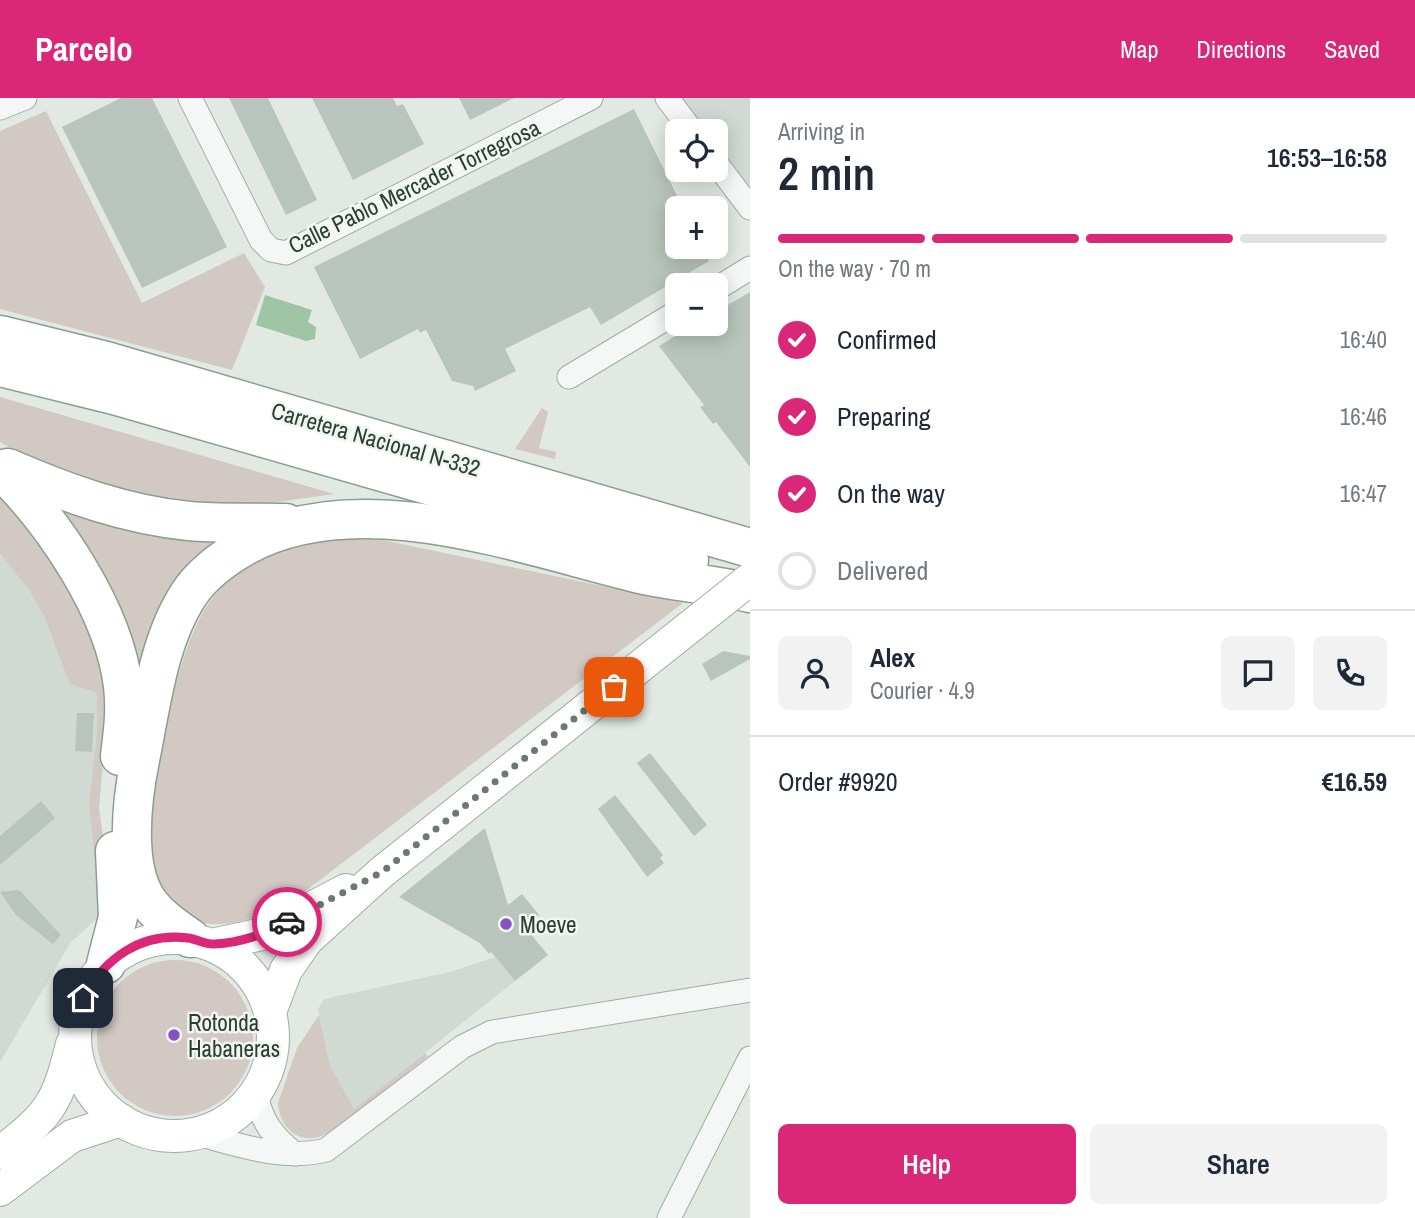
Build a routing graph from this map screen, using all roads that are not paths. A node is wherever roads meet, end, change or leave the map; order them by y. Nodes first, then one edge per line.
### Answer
1 (25, 98) edge
2 (190, 98) edge
3 (591, 98) edge
4 (667, 98) edge
5 (0, 108) edge
6 (683, 119) edge
7 (728, 179) edge
8 (750, 208) edge
9 (750, 268) edge
10 (728, 282) edge
11 (665, 319) edge
12 (0, 335) edge
13 (0, 367) edge
14 (569, 377) dead end
15 (0, 467) edge
16 (304, 523) junction
17 (750, 548) edge
18 (750, 578) edge
19 (750, 593) edge
20 (382, 872) junction
21 (201, 941) junction
22 (106, 964) junction
23 (750, 990) edge
24 (270, 1012) junction
25 (75, 1032) junction
26 (750, 1058) edge
27 (256, 1093) junction
28 (121, 1120) junction
29 (197, 1133) junction
30 (0, 1153) edge
31 (295, 1154) junction
32 (0, 1190) edge
33 (669, 1218) edge

1 - 5 street
2 - 3 street, Calle Pablo Mercader Torregrosa
4 - 6 street
7 - 8 street
9 - 10 street
11 - 14 street
12 - 17 highway, Carretera Nacional N-332
13 - 18 highway
15 - 16 highway
15 - 22 highway
16 - 19 highway
16 - 21 highway
18 - 20 main road, bridge
20 - 21 main road
20 - 24 main road
21 - 22 main road
21 - 24 main road
22 - 25 main road
23 - 31 street
24 - 27 main road
25 - 28 main road
25 - 30 main road
26 - 33 street
27 - 29 main road
27 - 31 street
28 - 29 main road
28 - 32 main road
29 - 31 street

